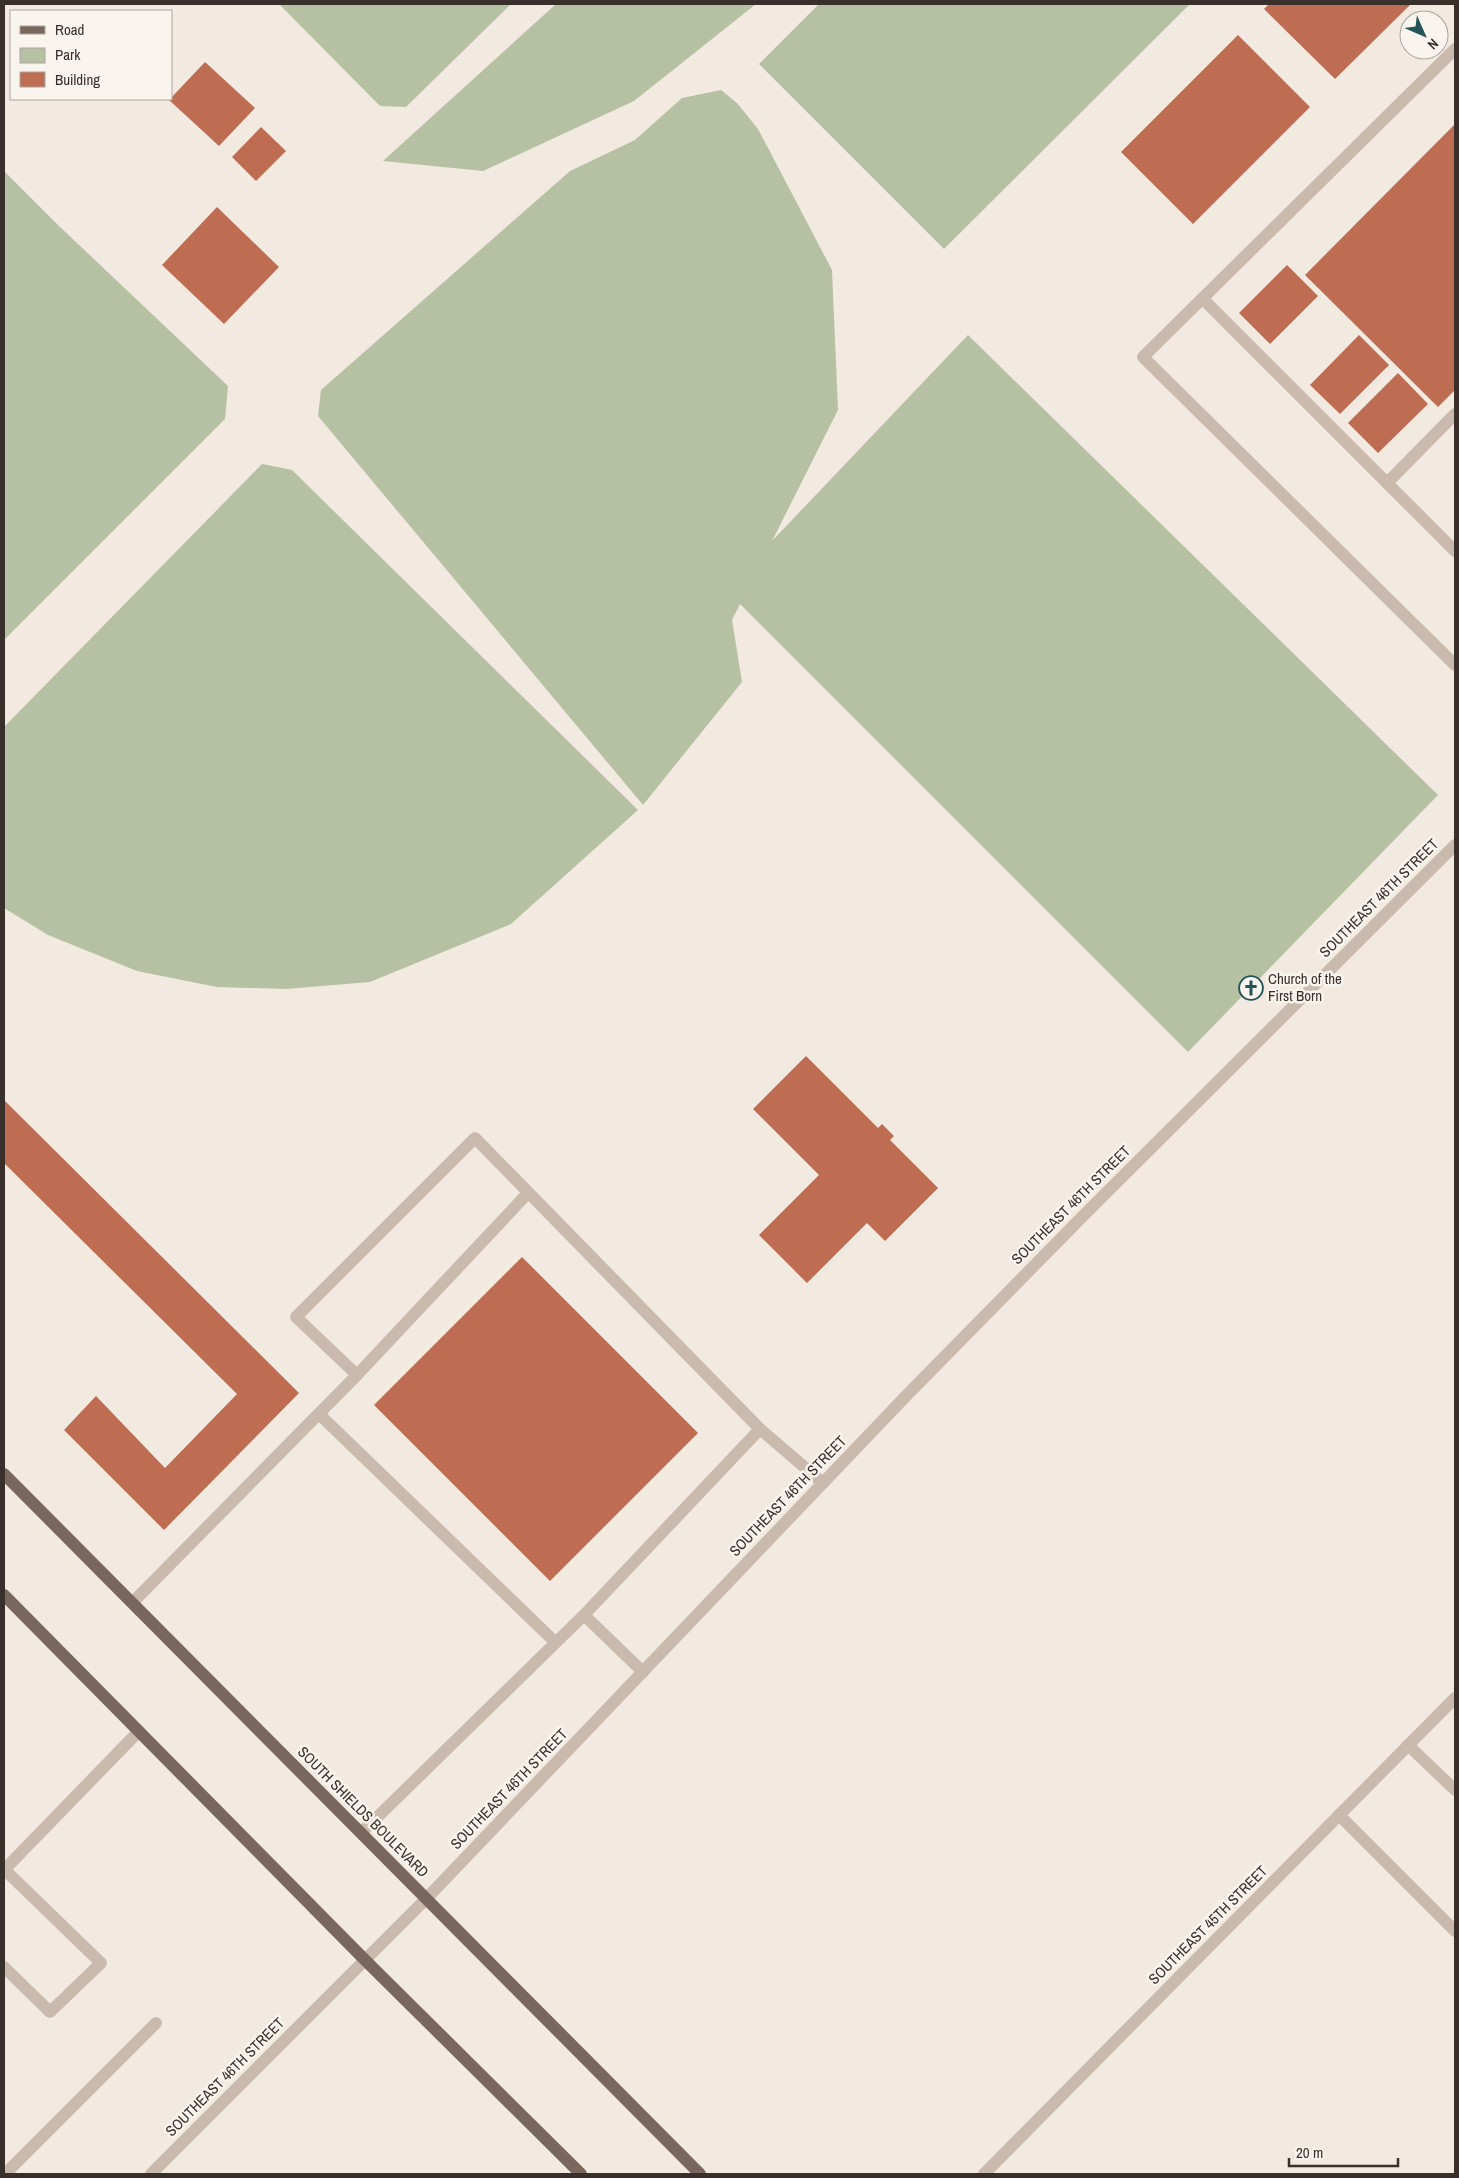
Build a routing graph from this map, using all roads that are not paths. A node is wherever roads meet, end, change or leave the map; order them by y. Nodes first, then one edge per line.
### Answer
1 (1455, 49) edge
2 (1203, 299) junction
3 (1455, 414) edge
4 (1387, 483) junction
5 (1455, 551) edge
6 (1455, 665) edge
7 (1455, 845) edge
8 (528, 1192) junction
9 (358, 1375) junction
10 (319, 1414) junction
11 (760, 1429) junction
12 (4, 1475) edge
13 (823, 1483) junction
14 (4, 1595) edge
15 (133, 1602) junction
16 (584, 1615) junction
17 (556, 1642) junction
18 (643, 1672) junction
19 (1455, 1698) edge
20 (139, 1731) junction
21 (1408, 1745) junction
22 (1455, 1790) edge
23 (1339, 1815) junction
24 (361, 1833) junction
25 (4, 1870) edge
26 (426, 1899) junction
27 (1455, 1931) edge
28 (365, 1960) junction
29 (4, 1967) edge
30 (156, 2023) dead end
31 (5, 2174) edge
32 (151, 2174) edge
33 (582, 2174) edge
34 (700, 2174) edge
35 (984, 2174) edge

1 - 2 street
2 - 4 street
2 - 6 street
3 - 4 street
4 - 5 street
7 - 13 street, SOUTHEAST 46TH STREET
8 - 9 street
8 - 9 street
8 - 11 street
9 - 10 street
10 - 15 street
10 - 17 street
11 - 13 street
11 - 16 street
12 - 15 main road, SOUTH SHIELDS BOULEVARD
13 - 18 street, SOUTHEAST 46TH STREET
14 - 20 main road
15 - 24 main road, SOUTH SHIELDS BOULEVARD
16 - 17 street
16 - 18 street
17 - 24 street
18 - 26 street, SOUTHEAST 46TH STREET
19 - 21 street, SOUTHEAST 45TH STREET
20 - 25 street
20 - 28 main road
21 - 22 street
21 - 23 street, SOUTHEAST 45TH STREET
23 - 27 street
23 - 35 street, SOUTHEAST 45TH STREET
24 - 26 main road, SOUTH SHIELDS BOULEVARD
25 - 29 street
26 - 28 street, SOUTHEAST 46TH STREET
26 - 34 main road, SOUTH SHIELDS BOULEVARD
28 - 32 street, SOUTHEAST 46TH STREET
28 - 33 main road
30 - 31 street

